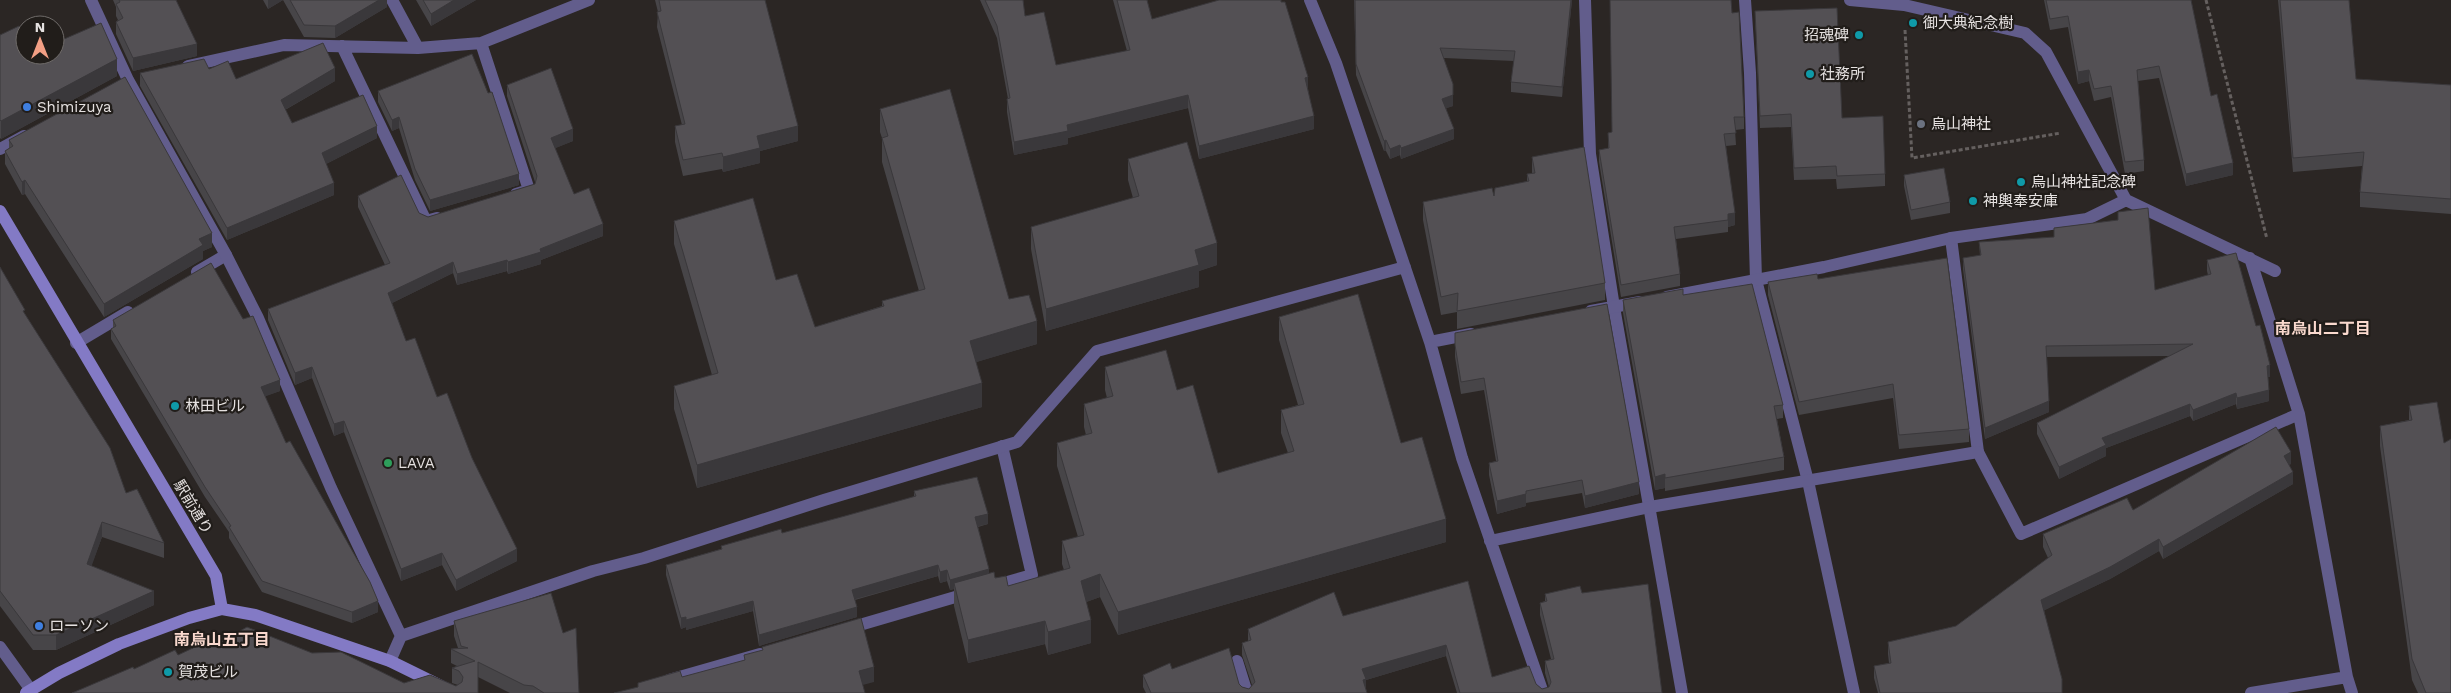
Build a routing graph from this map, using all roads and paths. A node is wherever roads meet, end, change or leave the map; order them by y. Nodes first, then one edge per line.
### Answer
1 (92, 0) edge
2 (392, 0) edge
3 (589, 0) edge
4 (1310, 0) edge
5 (1585, 0) edge
6 (1745, 0) edge
7 (1850, 0) edge
8 (2206, 0) edge
9 (1904, 2) edge
10 (481, 43) junction
11 (342, 46) junction
12 (418, 48) junction
13 (177, 69) edge
14 (2086, 129) junction
15 (34, 131) edge
16 (0, 149) edge
17 (501, 198) edge
18 (2126, 200) junction
19 (0, 211) edge
20 (445, 216) edge
21 (1951, 238) junction
22 (226, 255) junction
23 (2250, 258) junction
24 (1405, 267) junction
25 (2275, 271) joint
26 (185, 279) edge
27 (1756, 280) junction
28 (136, 307) edge
29 (1614, 307) junction
30 (1575, 314) edge
31 (1488, 331) edge
32 (1430, 342) junction
33 (76, 343) junction
34 (2299, 414) junction
35 (1002, 446) junction
36 (1978, 452) junction
37 (1808, 481) junction
38 (1650, 507) junction
39 (1490, 541) junction
40 (222, 609) junction
41 (833, 632) edge
42 (401, 636) junction
43 (0, 647) edge
44 (777, 649) edge
45 (390, 661) junction
46 (1237, 661) dead end
47 (2347, 677) junction
48 (654, 685) edge
49 (28, 692) edge
50 (455, 693) edge
51 (1247, 693) edge
52 (1543, 693) edge
53 (1682, 693) edge
54 (1854, 693) edge
55 (2251, 693) edge
56 (2352, 693) edge

1 - 22 street
2 - 12 street
3 - 10 street
4 - 24 street
5 - 29 street
6 - 27 street
7 - 9 street
8 - 25 path
9 - 14 street
9 - 14 path
10 - 12 street
10 - 17 street
11 - 12 street
11 - 13 street
11 - 20 street
14 - 18 street
15 - 16 street
18 - 21 street
18 - 23 street
19 - 33 street, 駅前通り
21 - 27 street
21 - 36 street
22 - 26 street
22 - 42 street
23 - 25 street
23 - 34 street
24 - 32 street
24 - 35 street
27 - 29 street
27 - 37 street
28 - 33 street
29 - 30 street
29 - 38 street
31 - 32 street
32 - 39 street
33 - 40 street, 駅前通り
34 - 36 street
34 - 47 street
35 - 41 street
35 - 42 street
36 - 37 street
37 - 38 street
37 - 54 street
38 - 39 street
38 - 53 street
39 - 52 street
40 - 45 street
40 - 49 street
42 - 45 street
43 - 49 street
44 - 48 street
45 - 50 street
46 - 51 street
47 - 55 street
47 - 56 street

